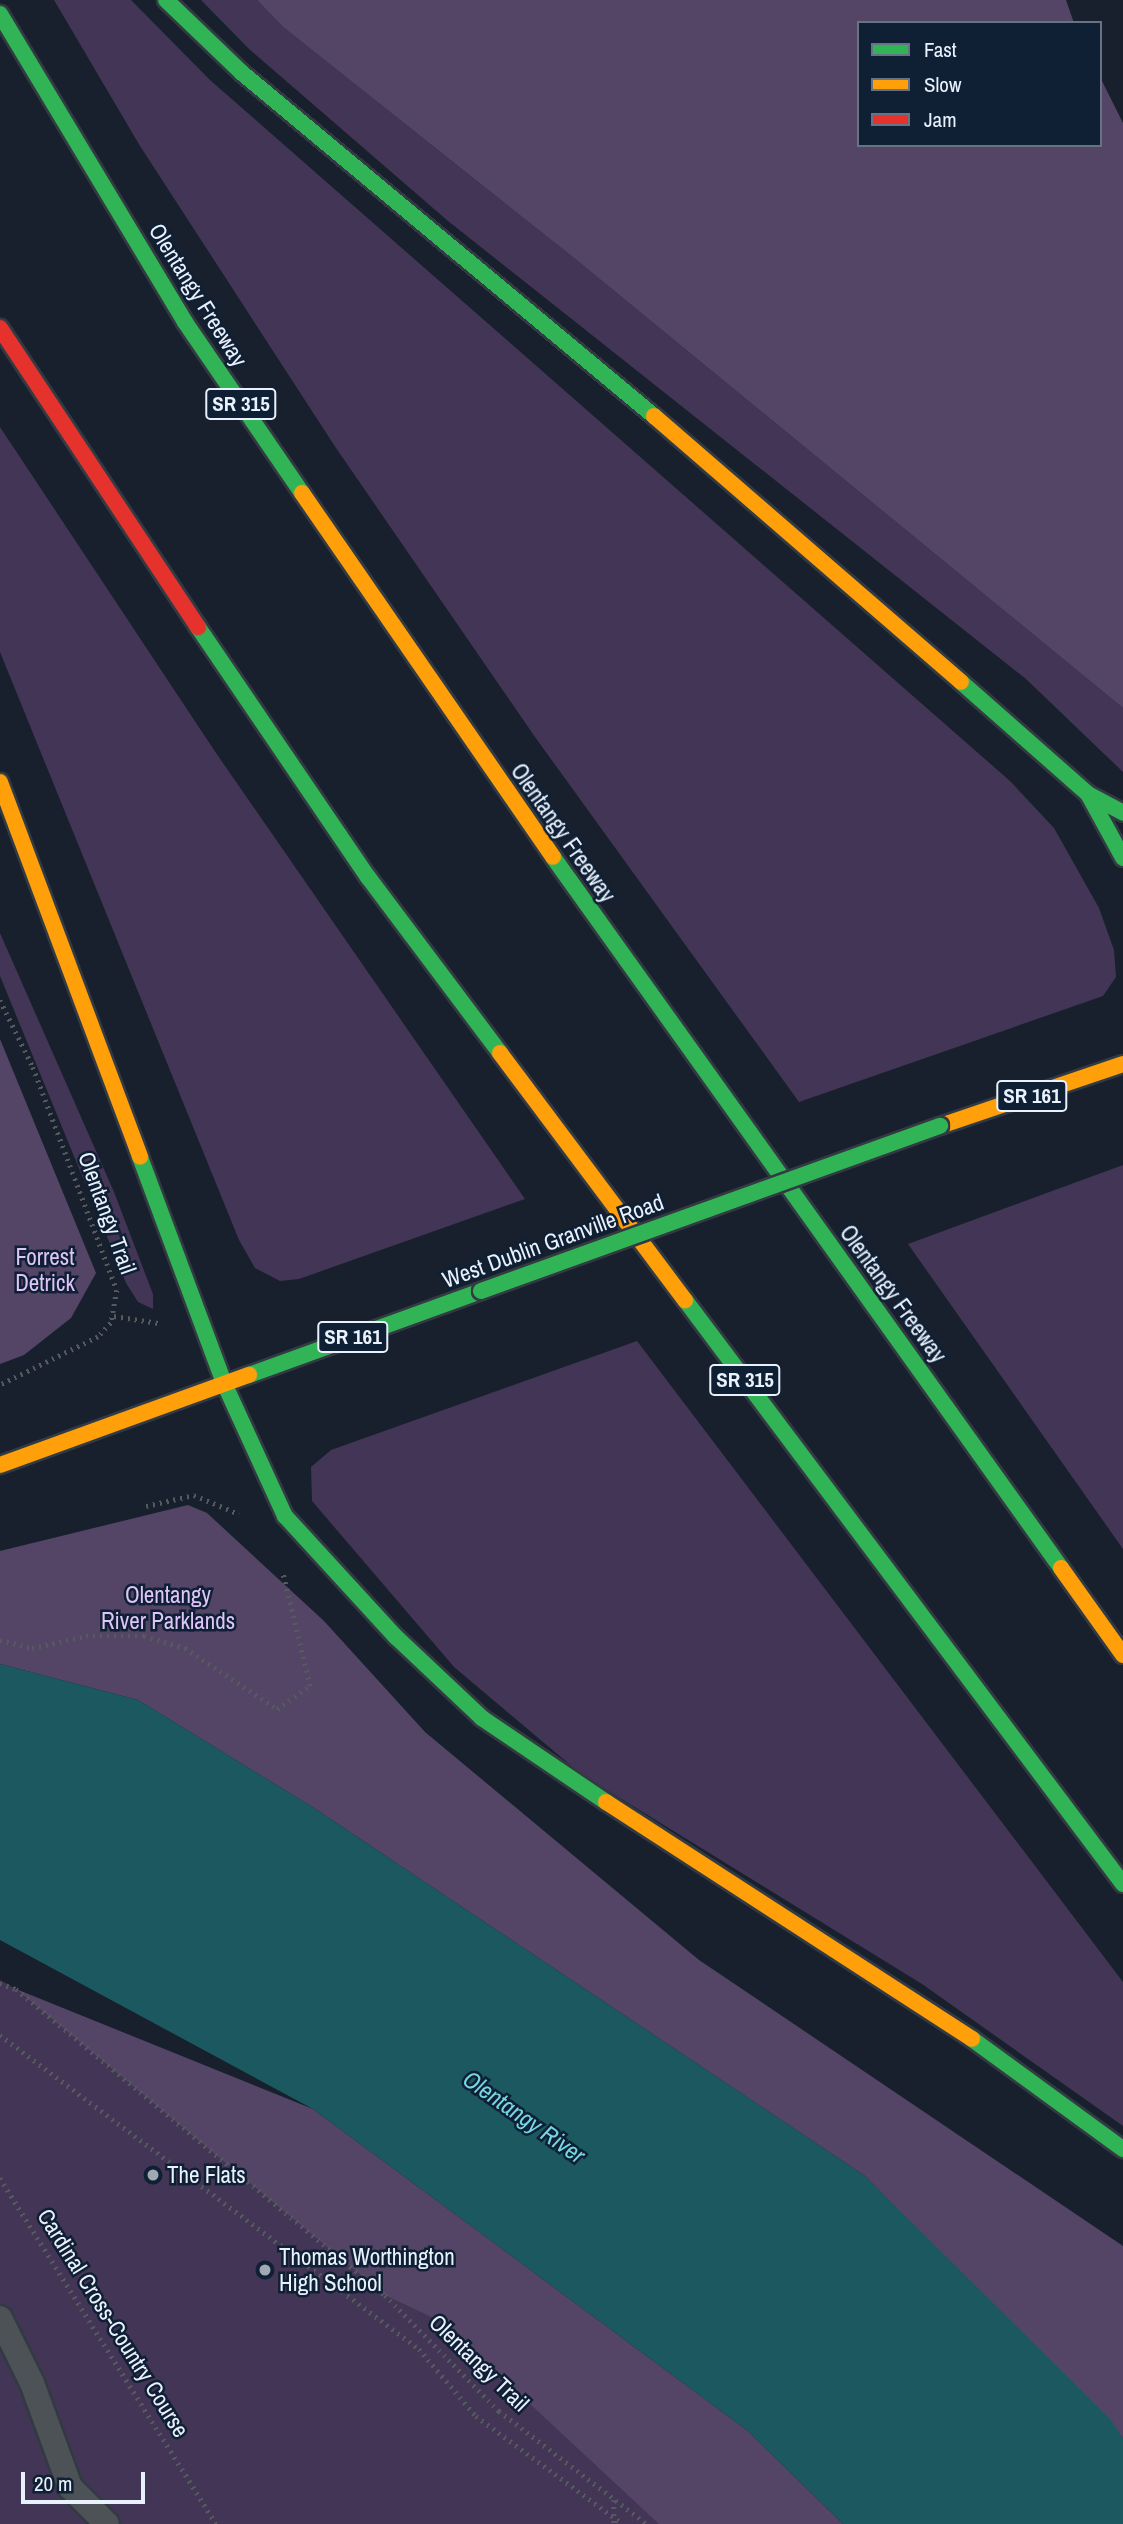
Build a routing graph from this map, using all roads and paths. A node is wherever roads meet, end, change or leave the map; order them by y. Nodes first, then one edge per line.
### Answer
1 (166, 0) edge
2 (0, 14) edge
3 (0, 328) edge
4 (0, 782) edge
5 (1088, 794) junction
6 (1123, 813) edge
7 (1123, 858) edge
8 (0, 1000) edge
9 (1123, 1064) edge
10 (225, 1383) junction
11 (0, 1385) edge
12 (0, 1465) edge
13 (146, 1506) dead end
14 (250, 1522) dead end
15 (282, 1562) dead end
16 (0, 1640) edge
17 (1123, 1655) edge
18 (1123, 1884) edge
19 (0, 1983) edge
20 (0, 2035) edge
21 (1123, 2149) edge
22 (0, 2178) edge
23 (0, 2318) edge
24 (614, 2499) junction
25 (614, 2517) junction
26 (107, 2524) edge
27 (216, 2524) edge
28 (614, 2524) edge
29 (623, 2524) edge
30 (647, 2524) edge

1 - 5 main road
2 - 17 main road, Olentangy Freeway / SR 315
3 - 18 main road, SR 315
4 - 10 main road
5 - 6 main road
5 - 7 main road
8 - 11 path, Olentangy Trail
9 - 10 main road, West Dublin Granville Road / SR 161, bridge
10 - 12 main road, West Dublin Granville Road / SR 161
10 - 21 main road
13 - 14 path
15 - 16 path
19 - 24 path, Olentangy Trail
20 - 25 path
22 - 27 path, Cardinal Cross-Country Course
23 - 26 lane
24 - 25 path
24 - 30 path, Olentangy Trail
25 - 28 path
25 - 29 path

